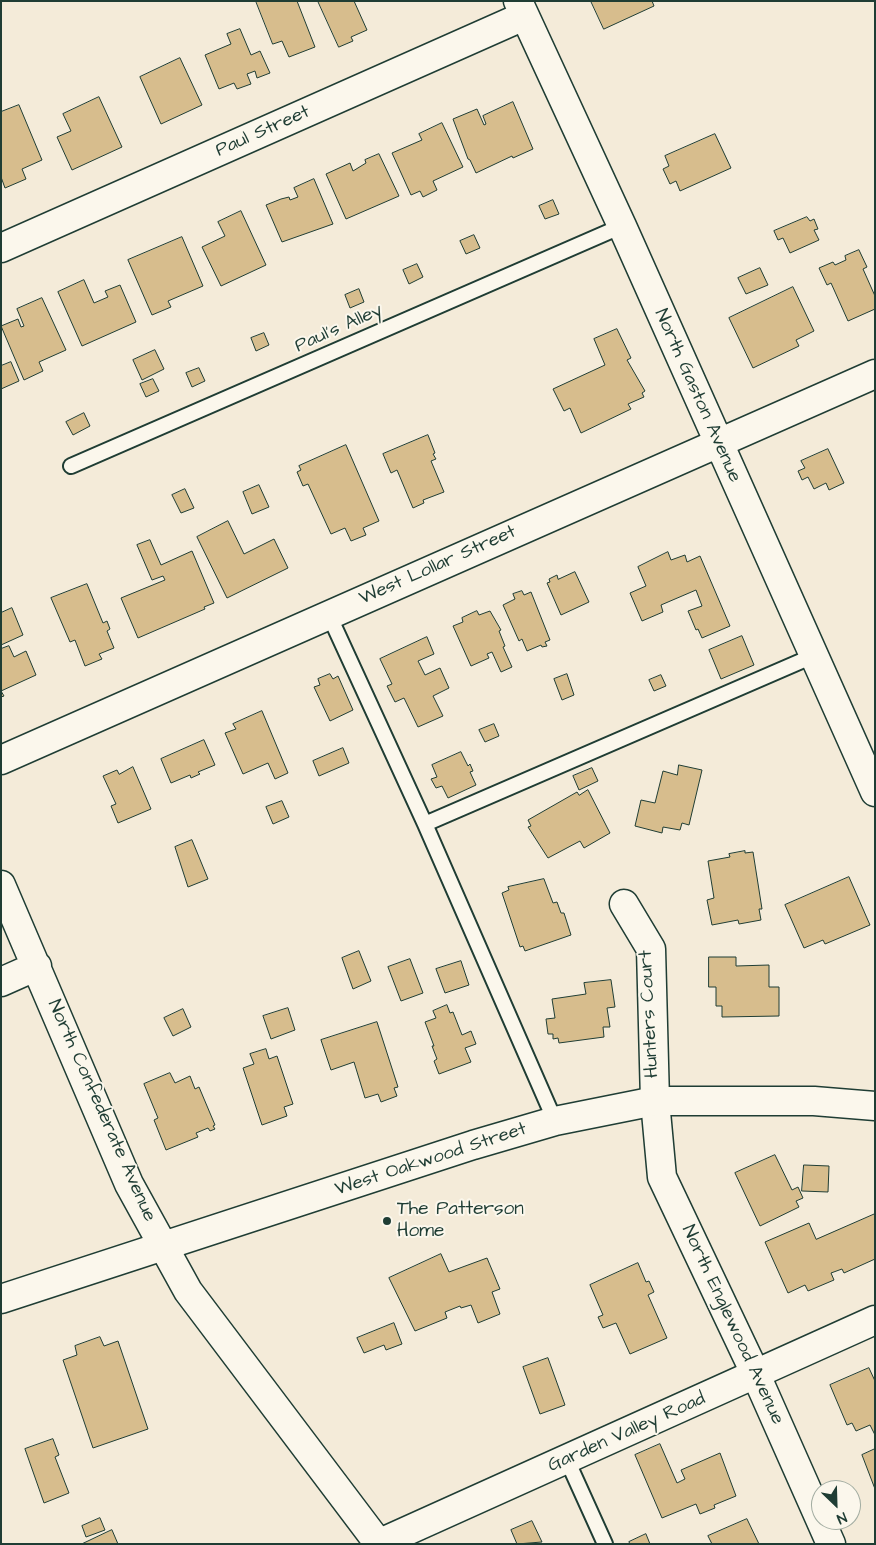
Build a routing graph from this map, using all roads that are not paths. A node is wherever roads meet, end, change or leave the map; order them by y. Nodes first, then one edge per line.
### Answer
1 (521, 8) edge
2 (622, 226) junction
3 (1, 248) edge
4 (875, 374) edge
5 (717, 442) junction
6 (70, 466) dead end
7 (329, 615) junction
8 (813, 656) junction
9 (1, 760) edge
10 (875, 792) edge
11 (425, 824) junction
12 (1, 885) edge
13 (624, 904) dead end
14 (37, 966) junction
15 (1, 982) edge
16 (655, 1101) junction
17 (875, 1106) edge
18 (555, 1121) junction
19 (163, 1247) junction
20 (1, 1299) edge
21 (875, 1320) edge
22 (756, 1375) junction
23 (567, 1460) junction
24 (379, 1544) edge
25 (605, 1544) edge
26 (831, 1544) edge

1 - 2 street, North Gaston Avenue
1 - 3 street, Paul Street
2 - 5 street, North Gaston Avenue
2 - 6 lane, Paul's Alley
4 - 5 street, West Lollar Street
5 - 7 street, West Lollar Street
5 - 8 street, North Gaston Avenue
7 - 9 street, West Lollar Street
7 - 11 lane
8 - 10 street, North Gaston Avenue
8 - 11 lane
11 - 18 lane
12 - 14 street, North Confederate Avenue
13 - 16 street, Hunters Court
14 - 15 street
14 - 19 street, North Confederate Avenue
16 - 17 street, West Oakwood Street
16 - 18 street, West Oakwood Street
16 - 22 street, North Englewood Avenue
18 - 19 street, West Oakwood Street
19 - 20 street, West Oakwood Street
19 - 24 street, North Confederate Avenue
21 - 22 street, Garden Valley Road
22 - 23 street, Garden Valley Road
22 - 26 street, North Englewood Avenue
23 - 24 street, Garden Valley Road
23 - 25 lane

